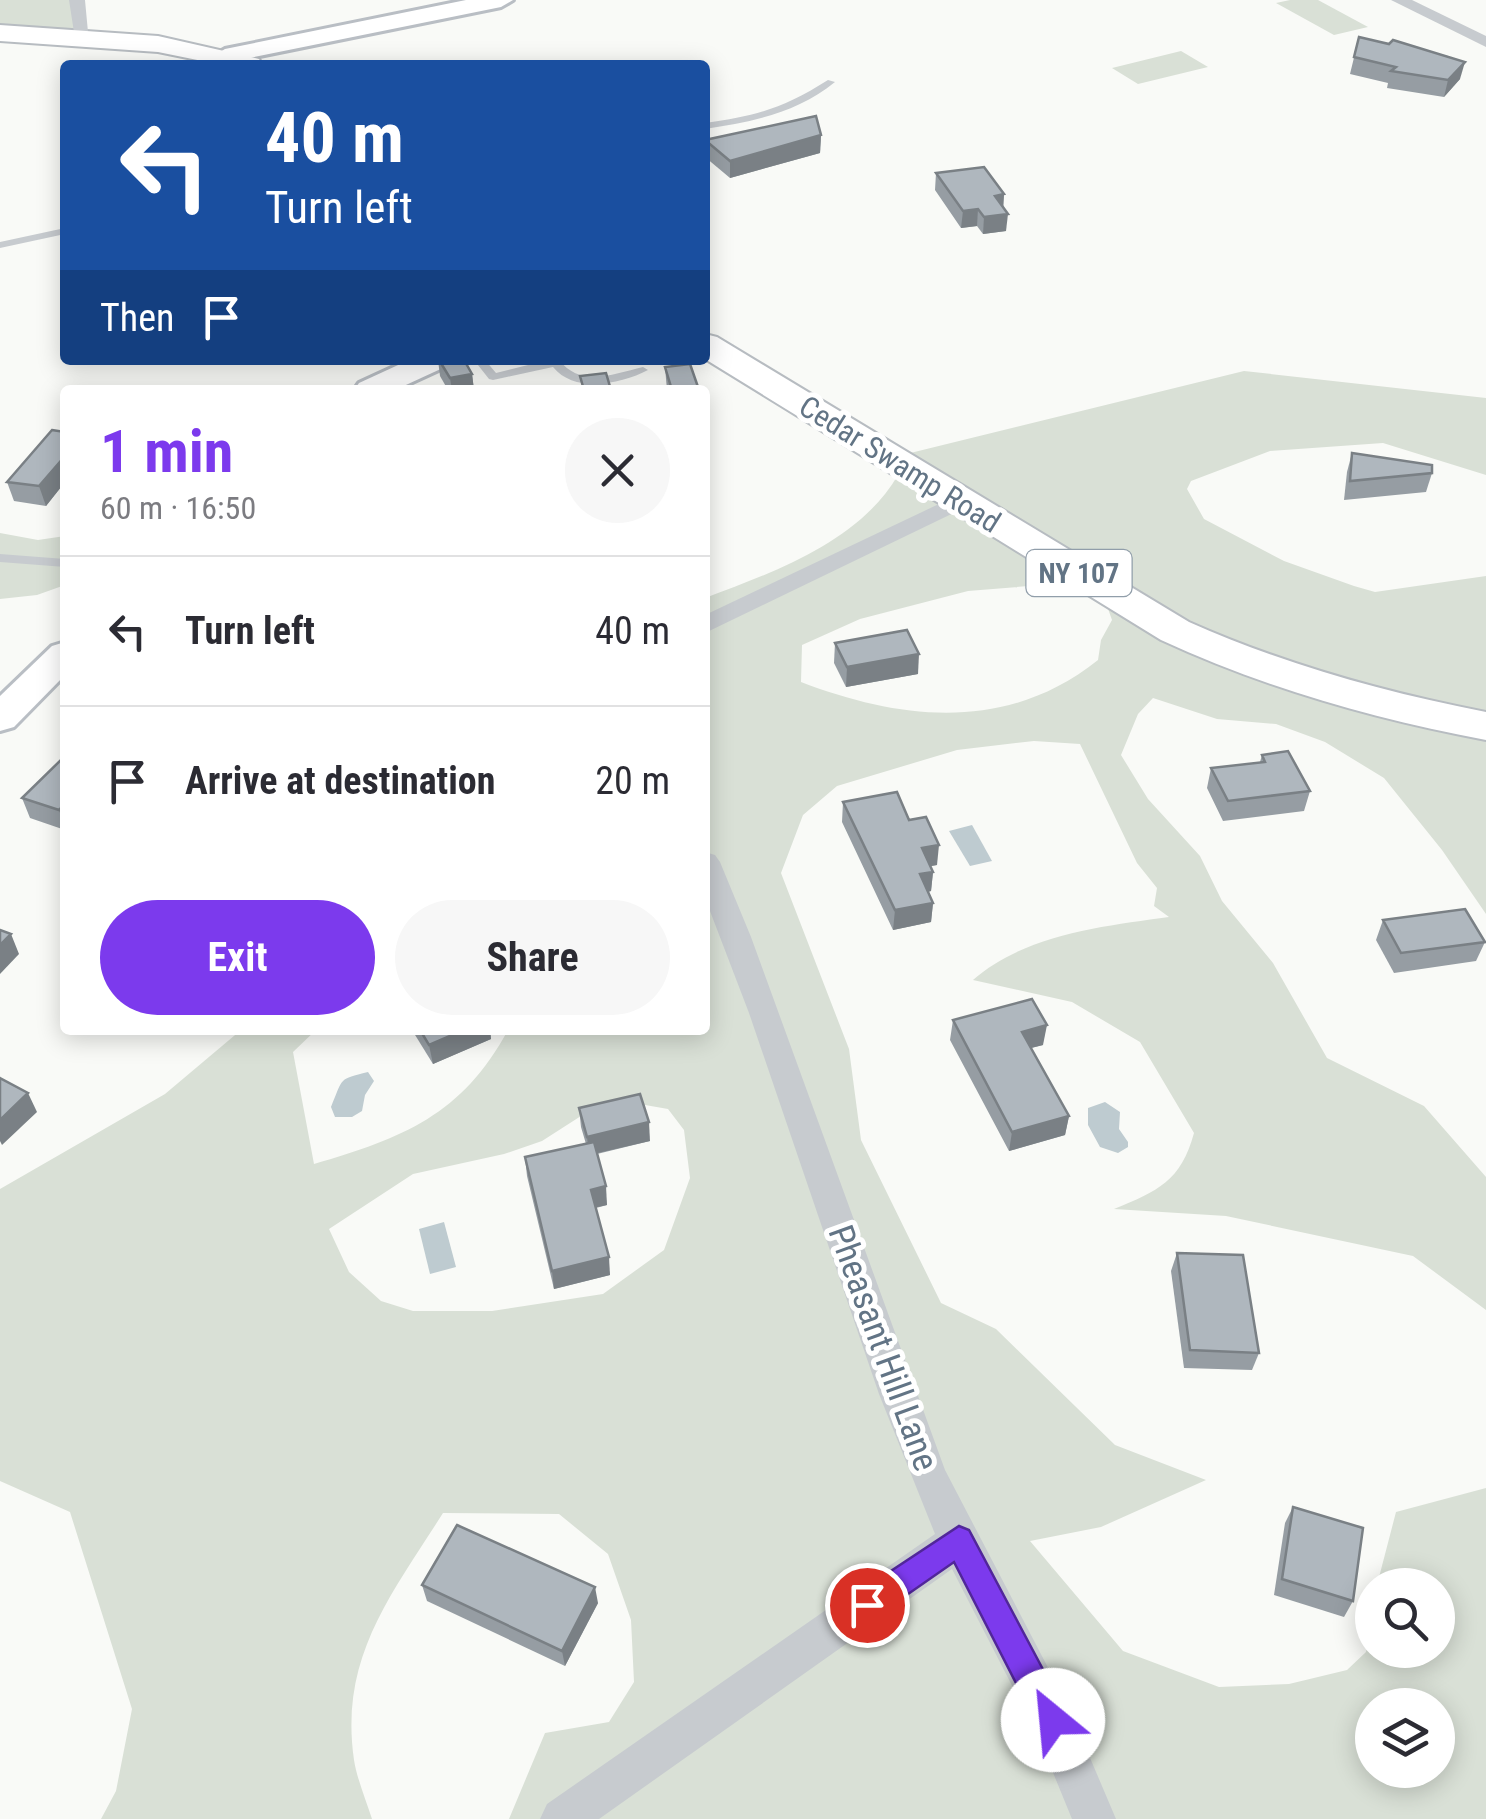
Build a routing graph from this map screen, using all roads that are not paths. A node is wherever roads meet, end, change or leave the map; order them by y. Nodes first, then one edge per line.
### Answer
1 (76, 0) edge
2 (501, 0) edge
3 (1400, 0) edge
4 (0, 33) edge
5 (82, 40) junction
6 (1486, 42) edge
7 (230, 60) edge
8 (241, 60) edge
9 (831, 82) dead end
10 (710, 125) edge
11 (60, 232) edge
12 (0, 245) edge
13 (710, 347) edge
14 (423, 365) edge
15 (483, 365) edge
16 (538, 365) edge
17 (556, 365) edge
18 (643, 370) dead end
19 (381, 385) edge
20 (960, 501) junction
21 (0, 558) edge
22 (60, 563) edge
23 (710, 623) edge
24 (60, 659) edge
25 (0, 718) edge
26 (1486, 726) edge
27 (710, 874) edge
28 (959, 1540) junction
29 (562, 1819) edge
30 (1094, 1819) edge

1 - 5 street
2 - 8 street
3 - 6 street
4 - 5 main road
5 - 7 main road
9 - 10 lane
11 - 12 lane
13 - 20 main road, Cedar Swamp Road / NY 107
14 - 19 street
15 - 16 lane
17 - 18 lane
20 - 23 street
20 - 26 main road, Cedar Swamp Road / NY 107
21 - 22 lane
24 - 25 street
27 - 28 street, Pheasant Hill Lane
28 - 29 street
28 - 30 street, Pheasant Hill Lane

